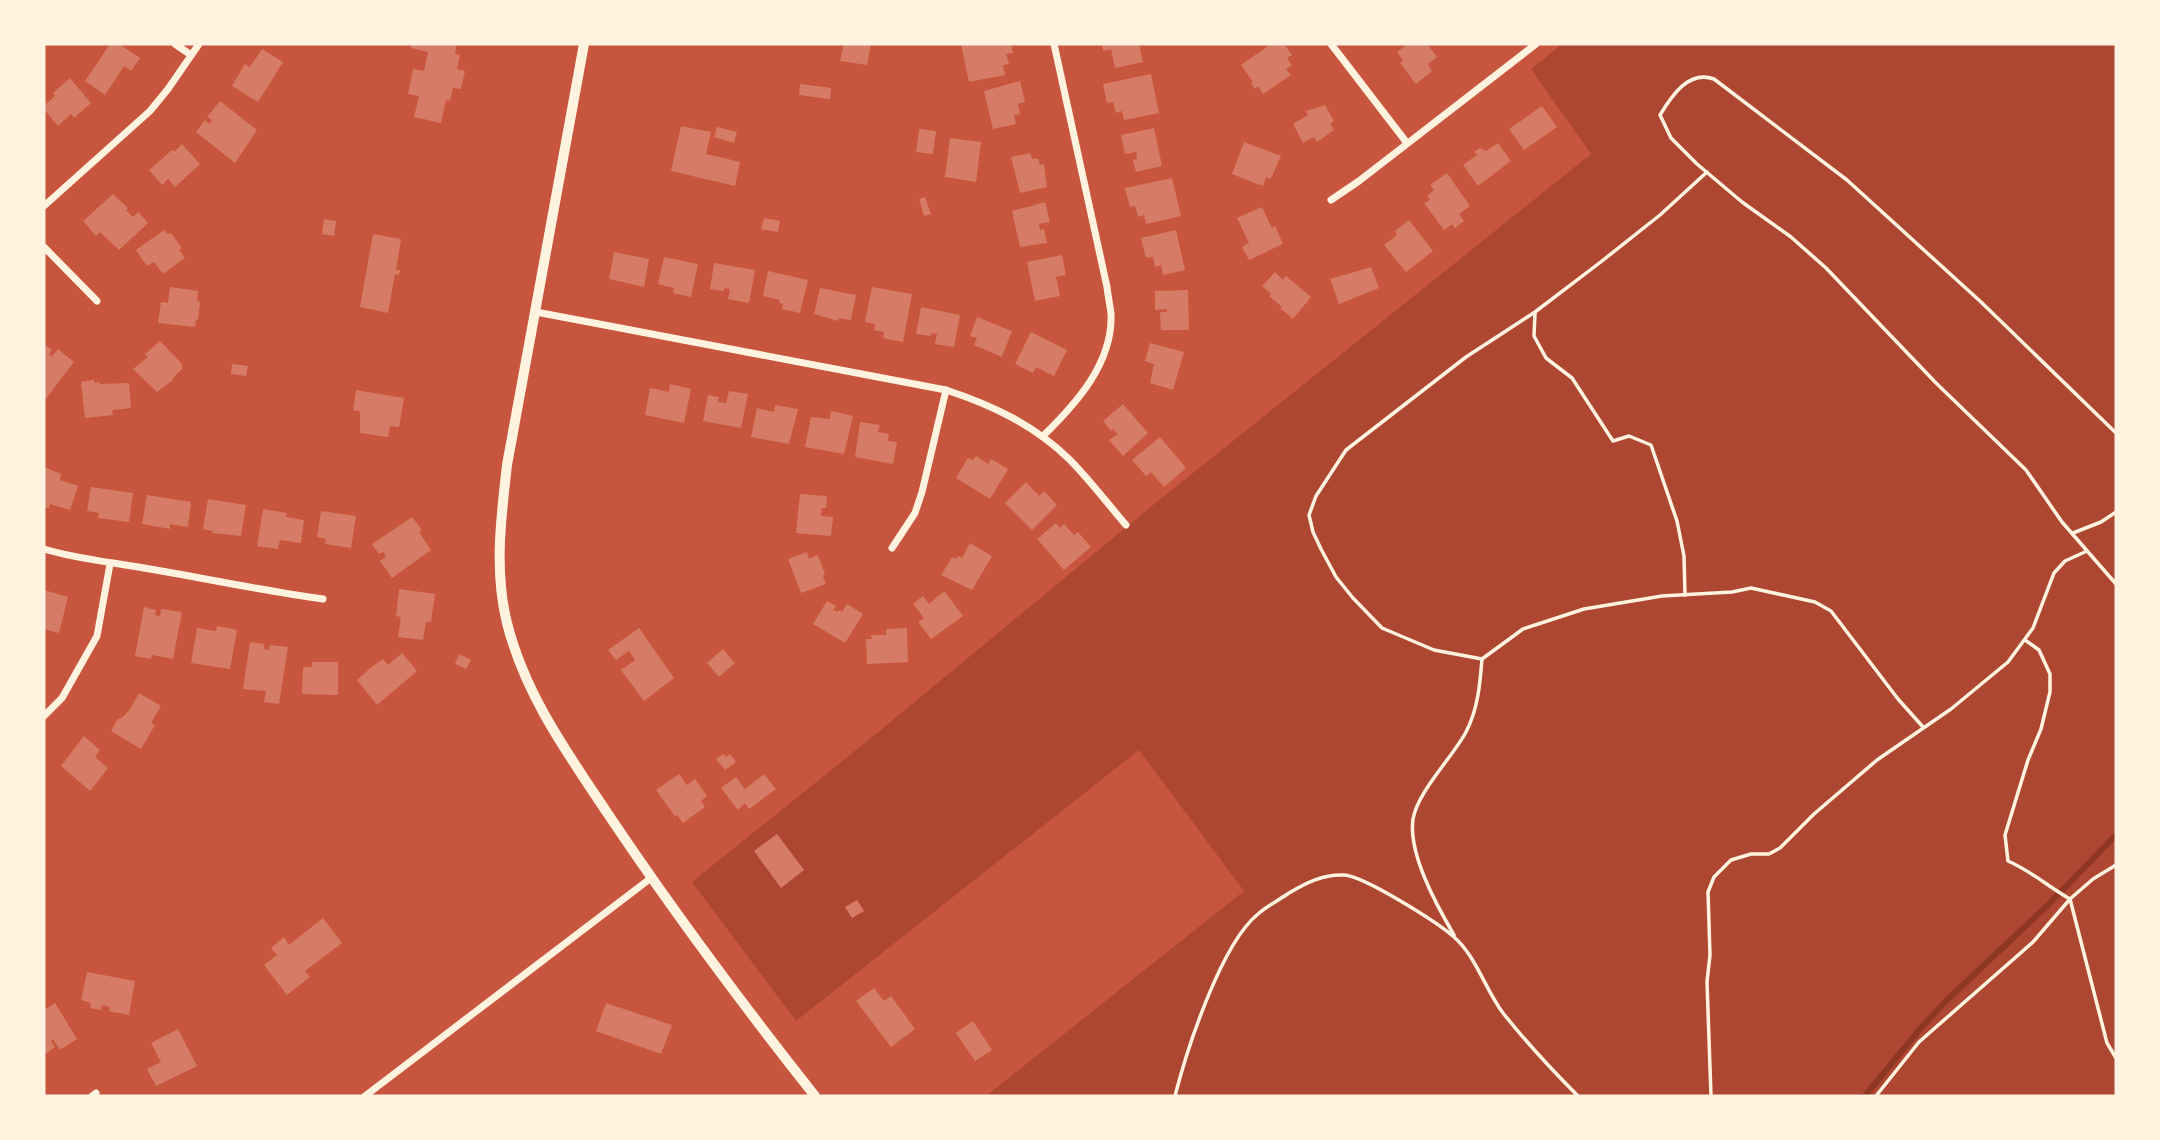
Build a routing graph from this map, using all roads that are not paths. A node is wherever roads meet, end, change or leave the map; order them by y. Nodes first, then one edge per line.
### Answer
1 (175, 44) edge
2 (199, 44) edge
3 (584, 44) edge
4 (1054, 44) edge
5 (1331, 44) edge
6 (1536, 44) edge
7 (191, 55) junction
8 (1407, 143) junction
9 (1331, 200) dead end
10 (44, 206) edge
11 (44, 247) edge
12 (97, 302) dead end
13 (536, 312) junction
14 (946, 390) junction
15 (1043, 436) junction
16 (1126, 525) dead end
17 (892, 548) dead end
18 (44, 549) edge
19 (110, 564) junction
20 (323, 599) dead end
21 (44, 716) edge
22 (651, 878) junction
23 (365, 1096) edge
24 (815, 1096) edge

1 - 7 street
2 - 7 street
3 - 13 street
4 - 15 street
5 - 8 street
6 - 8 street
7 - 10 street
8 - 9 street
11 - 12 street
13 - 14 street
13 - 22 street
14 - 15 street
14 - 17 street
15 - 16 street
18 - 19 street
19 - 20 street
19 - 21 street
22 - 23 street
22 - 24 street

